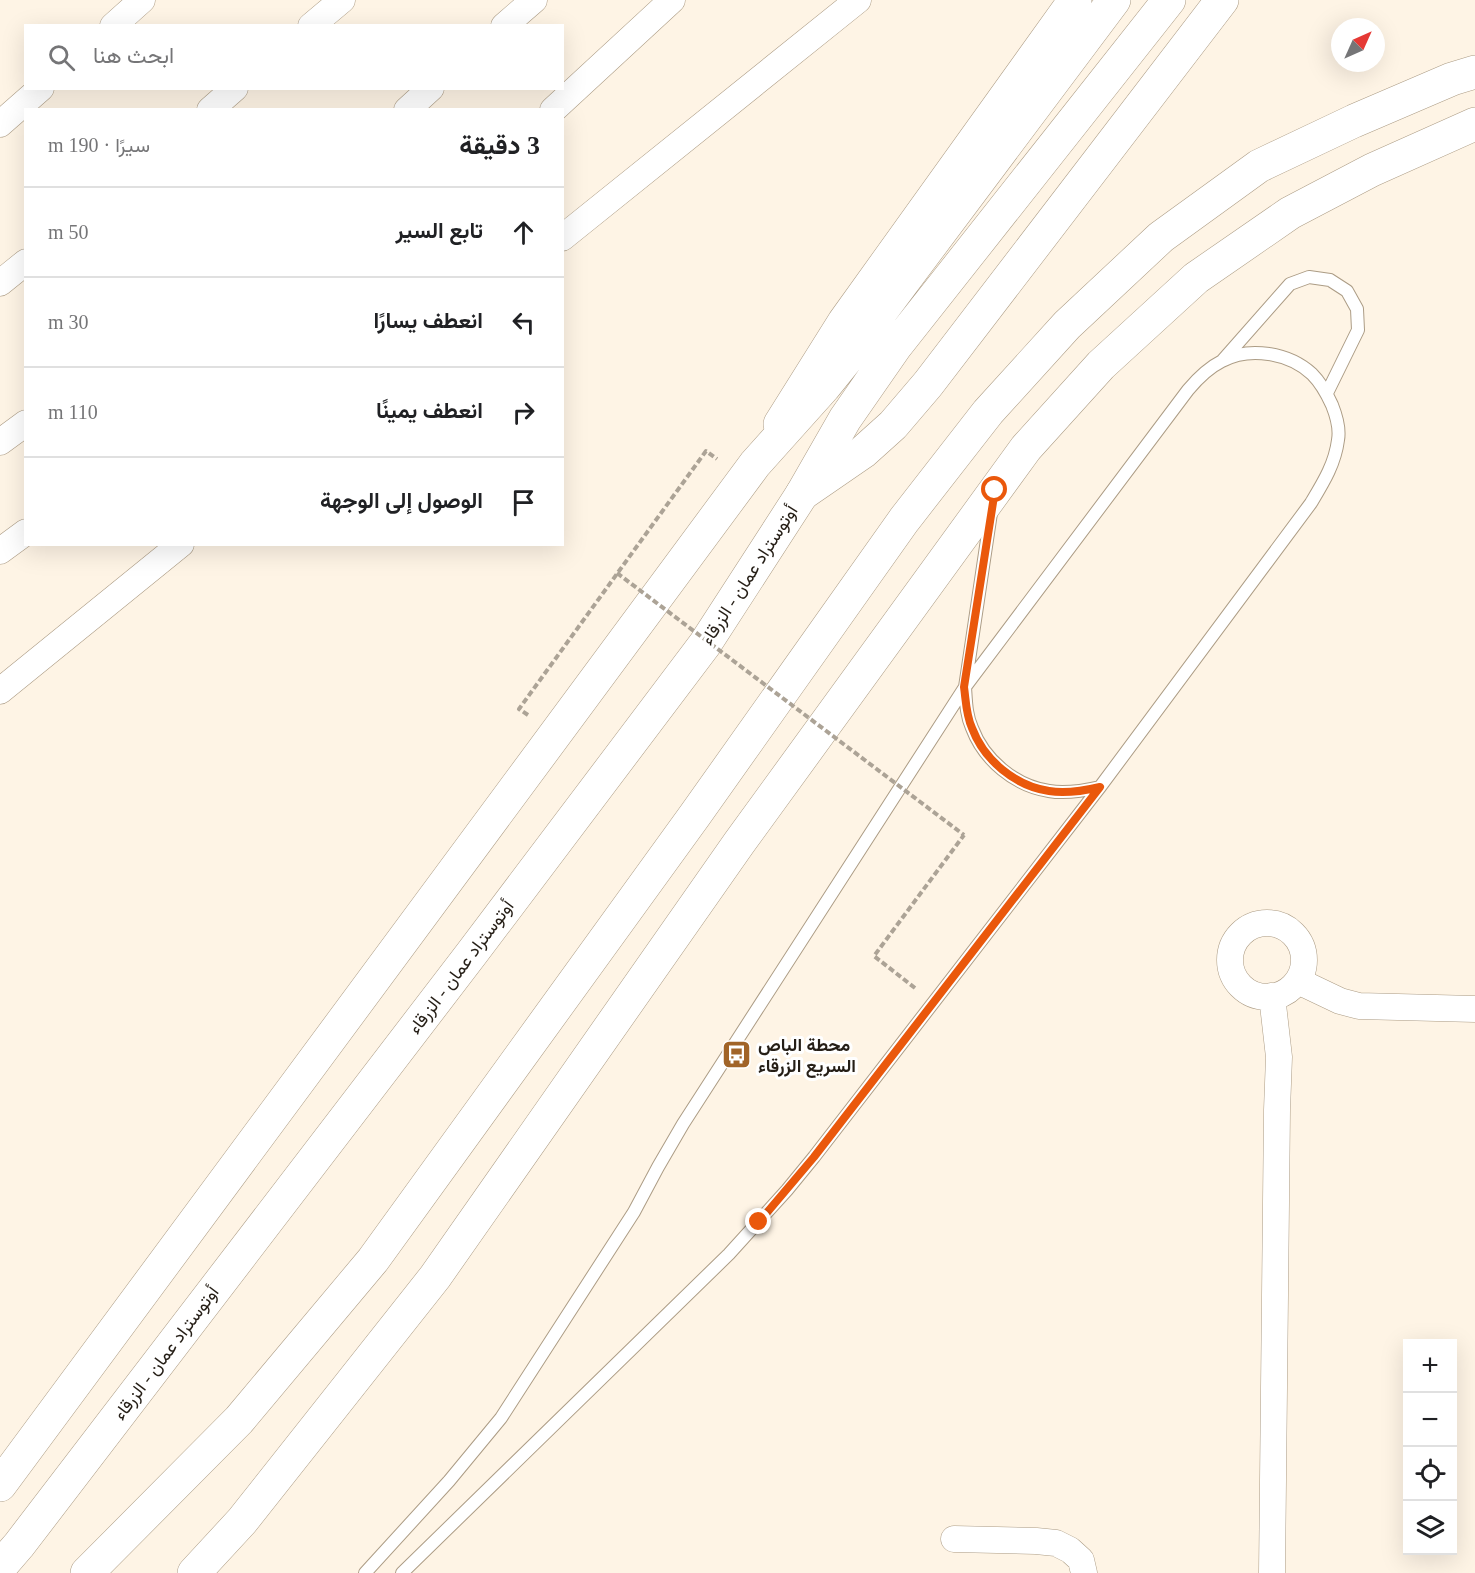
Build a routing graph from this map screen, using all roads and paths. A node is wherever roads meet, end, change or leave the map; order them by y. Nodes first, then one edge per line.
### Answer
1 (142, 0) edge
2 (342, 0) edge
3 (534, 0) edge
4 (672, 0) edge
5 (858, 0) edge
6 (1075, 0) edge
7 (1114, 0) edge
8 (1169, 0) edge
9 (1222, 0) edge
10 (115, 24) edge
11 (313, 24) edge
12 (506, 24) edge
13 (1475, 72) edge
14 (39, 90) edge
15 (233, 90) edge
16 (429, 90) edge
17 (212, 108) edge
18 (409, 108) edge
19 (555, 108) edge
20 (0, 124) edge
21 (1475, 124) edge
22 (564, 236) edge
23 (24, 264) edge
24 (0, 283) edge
25 (1223, 360) junction
26 (1327, 393) junction
27 (24, 424) edge
28 (0, 442) edge
29 (706, 451) dead end
30 (755, 464) junction
31 (995, 490) junction
32 (802, 494) junction
33 (24, 533) edge
34 (179, 546) edge
35 (0, 551) edge
36 (617, 573) junction
37 (964, 687) junction
38 (0, 690) edge
39 (519, 709) dead end
40 (1100, 787) junction
41 (1298, 981) junction
42 (1272, 996) junction
43 (934, 1002) junction
44 (1475, 1009) edge
45 (0, 1485) edge
46 (954, 1539) dead end
47 (0, 1567) edge
48 (87, 1573) edge
49 (194, 1573) edge
50 (365, 1573) edge
51 (402, 1573) edge
52 (1084, 1573) edge
53 (1272, 1573) edge

1 - 10 street
2 - 11 street
3 - 12 street
4 - 19 street
5 - 22 street
6 - 30 main road
7 - 30 main road
8 - 32 main road, أوتوستراد عمان - الزرقاء
9 - 32 main road
13 - 48 main road
14 - 20 street
15 - 17 street
16 - 18 street
21 - 31 main road
23 - 24 street
25 - 26 lane
25 - 26 lane
25 - 37 lane
26 - 40 lane
27 - 28 street
29 - 36 path
30 - 45 main road
31 - 37 lane
31 - 49 main road
32 - 47 main road, أوتوستراد عمان - الزرقاء
33 - 35 street
34 - 38 street
36 - 39 path
36 - 43 path, bridge
37 - 40 lane
37 - 50 lane
40 - 43 lane
41 - 42 street
41 - 42 street
41 - 44 street
42 - 53 street
43 - 51 lane
46 - 52 street

